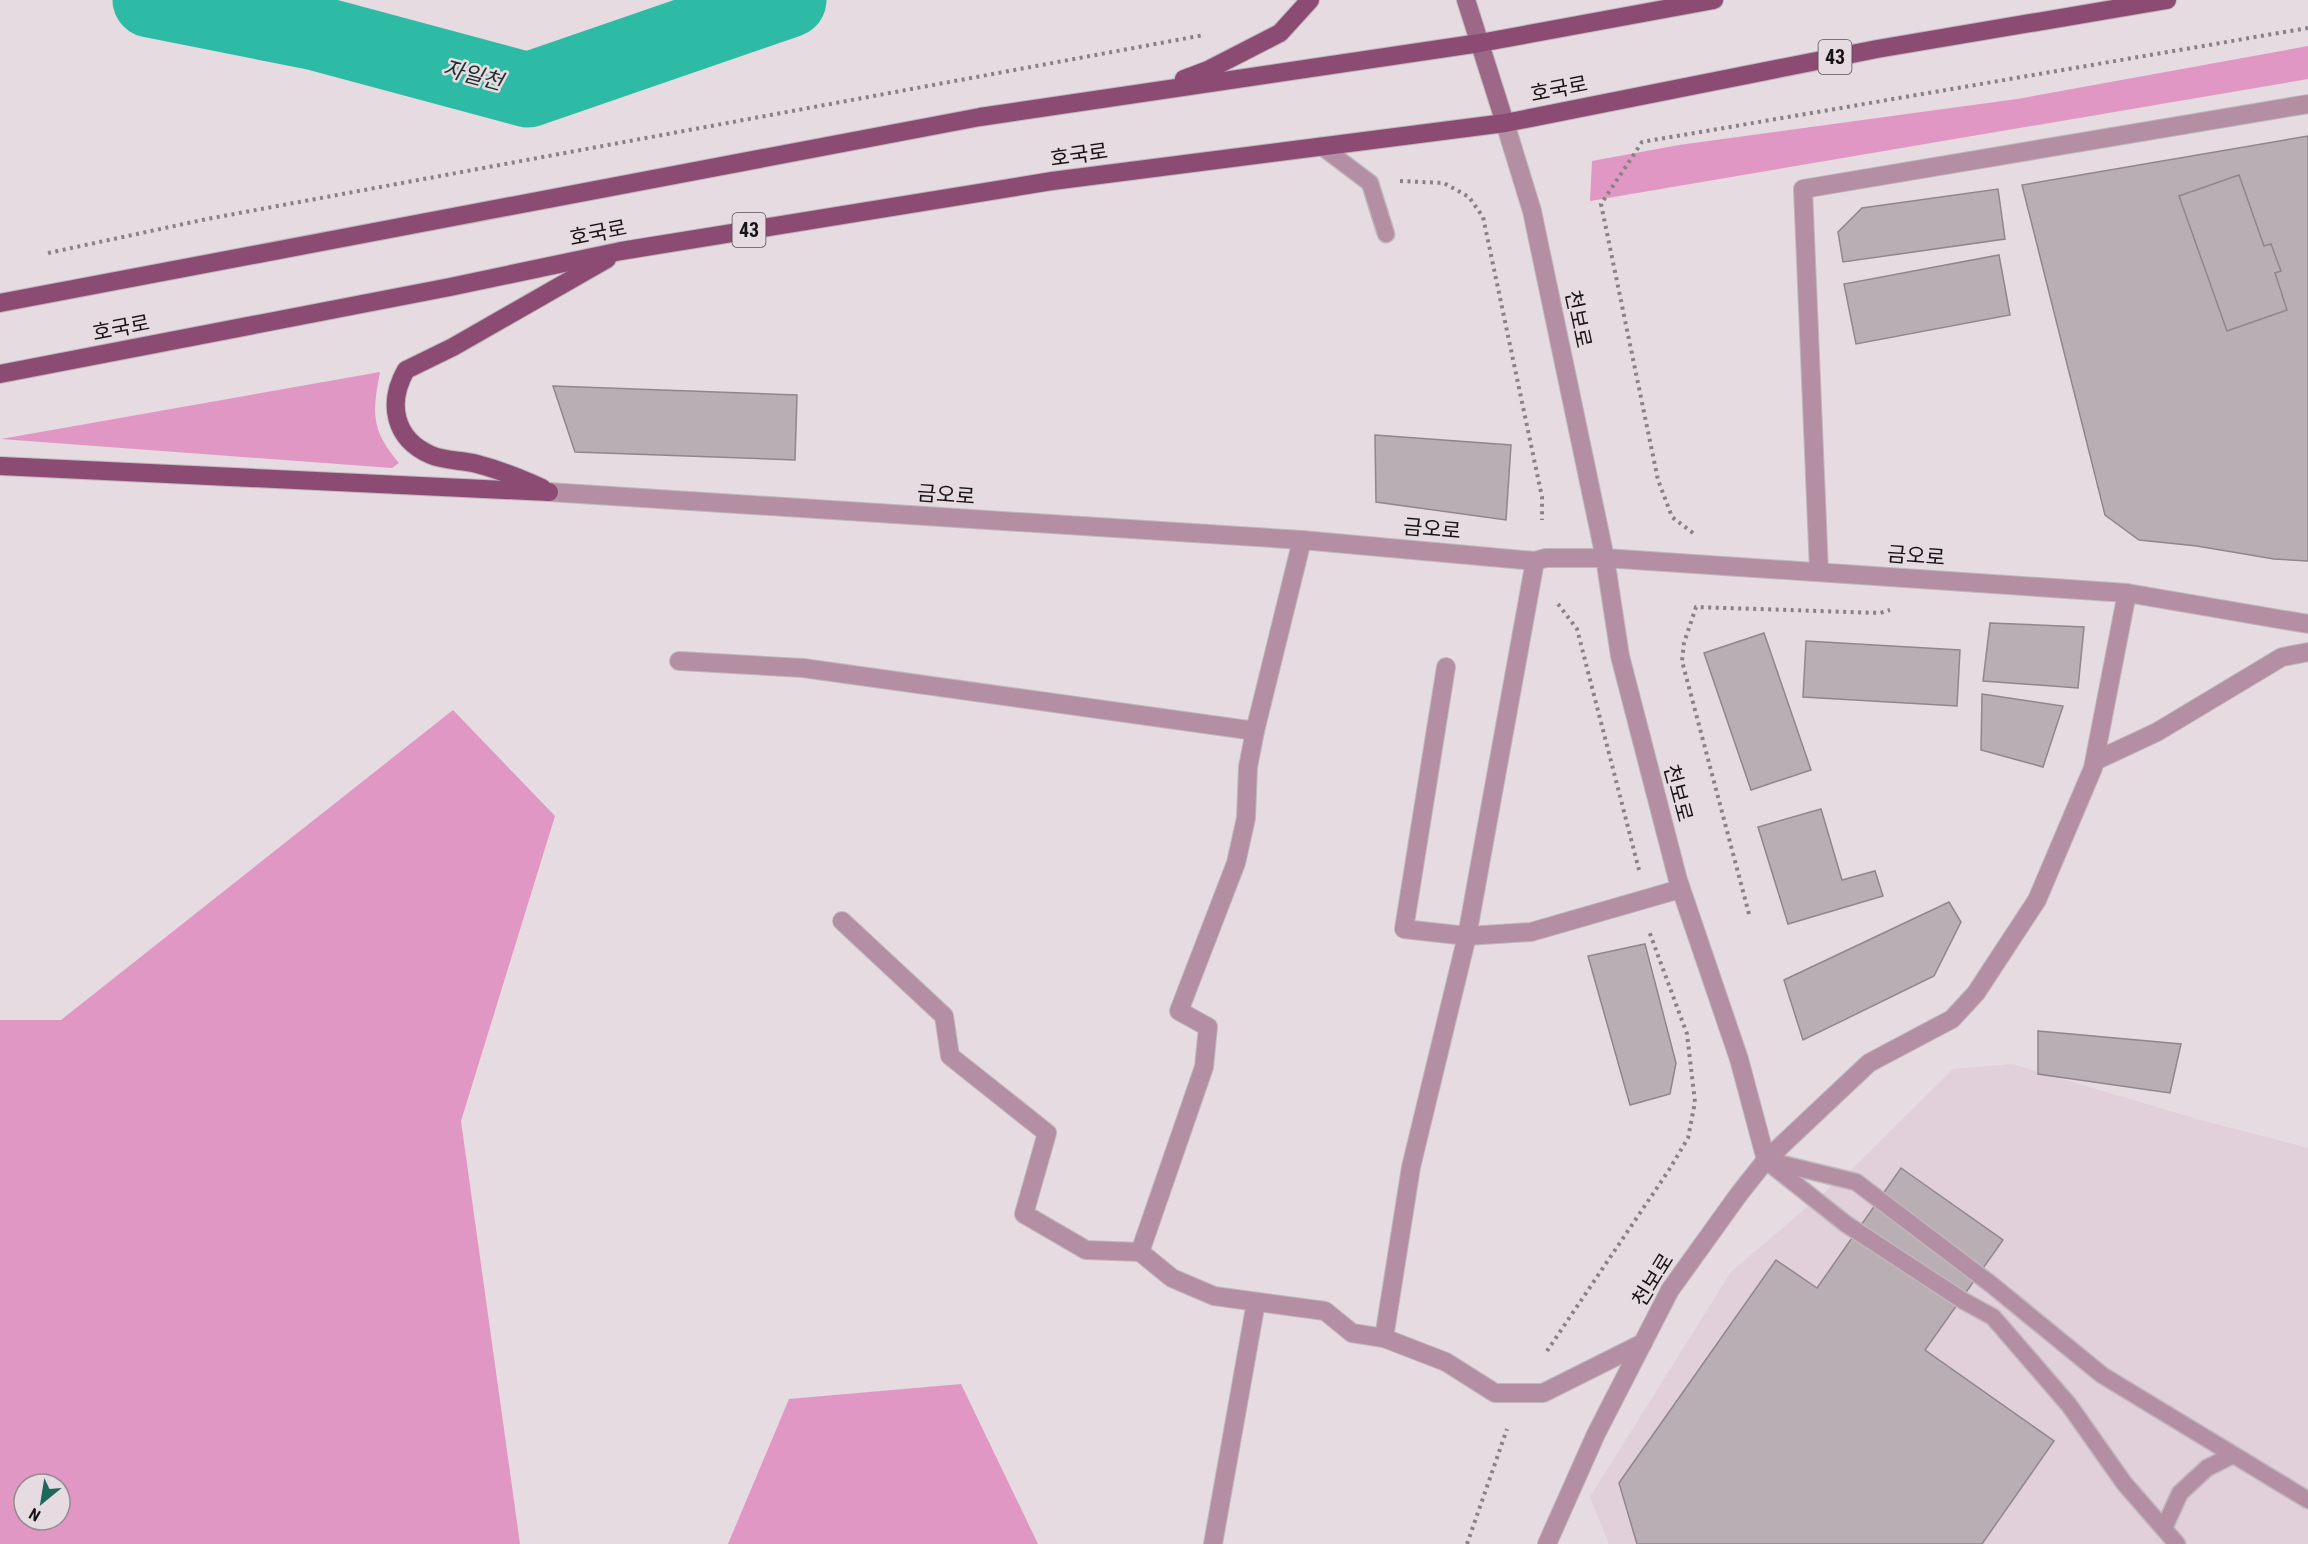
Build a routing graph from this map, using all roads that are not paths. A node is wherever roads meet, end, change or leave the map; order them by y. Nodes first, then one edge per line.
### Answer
1 (1310, 0) edge
2 (1466, 0) edge
3 (1714, 0) edge
4 (2167, 0) edge
5 (1480, 43) junction
6 (1143, 93) junction
7 (2308, 104) edge
8 (1504, 123) junction
9 (1321, 146) junction
10 (1386, 234) dead end
11 (621, 251) junction
12 (0, 303) edge
13 (0, 374) edge
14 (0, 466) edge
15 (549, 492) junction
16 (1302, 540) junction
17 (1605, 558) junction
18 (1535, 561) junction
19 (1819, 572) junction
20 (2127, 593) junction
21 (2308, 624) edge
22 (2308, 652) edge
23 (679, 661) dead end
24 (1446, 667) dead end
25 (1255, 731) junction
26 (2095, 761) junction
27 (1680, 889) junction
28 (842, 921) dead end
29 (1467, 936) junction
30 (1766, 1160) junction
31 (1140, 1252) junction
32 (1256, 1302) junction
33 (1384, 1338) junction
34 (1642, 1343) junction
35 (2233, 1455) junction
36 (2308, 1500) edge
37 (2164, 1528) junction
38 (1213, 1544) edge
39 (1547, 1544) edge
40 (2177, 1544) edge

1 - 6 main road
2 - 5 main road, 천보로
3 - 5 main road, 호국로
4 - 8 main road, 호국로 / 43
5 - 6 main road, 호국로
5 - 8 main road, 천보로
6 - 12 main road, 호국로
7 - 19 street
8 - 9 main road, 호국로 / 43
8 - 17 street, 천보로
9 - 10 lane
9 - 11 main road, 호국로 / 43
11 - 13 main road, 호국로 / 43
11 - 15 main road
14 - 15 main road
15 - 16 street, 금오로
16 - 18 street, 금오로
16 - 25 street
17 - 18 street, 금오로
17 - 19 street, 금오로
17 - 27 street, 천보로
18 - 29 street
19 - 20 street, 금오로
20 - 21 street, 금오로
20 - 26 street
22 - 26 street
23 - 25 street
24 - 29 street
25 - 31 street
26 - 30 street
27 - 29 street
27 - 30 street, 천보로
28 - 31 street
29 - 33 street
30 - 34 street, 천보로
30 - 35 lane
30 - 37 lane
31 - 32 street
32 - 33 street
32 - 38 street
33 - 34 street
34 - 39 street, 천보로
35 - 36 lane
35 - 37 lane
37 - 40 lane

